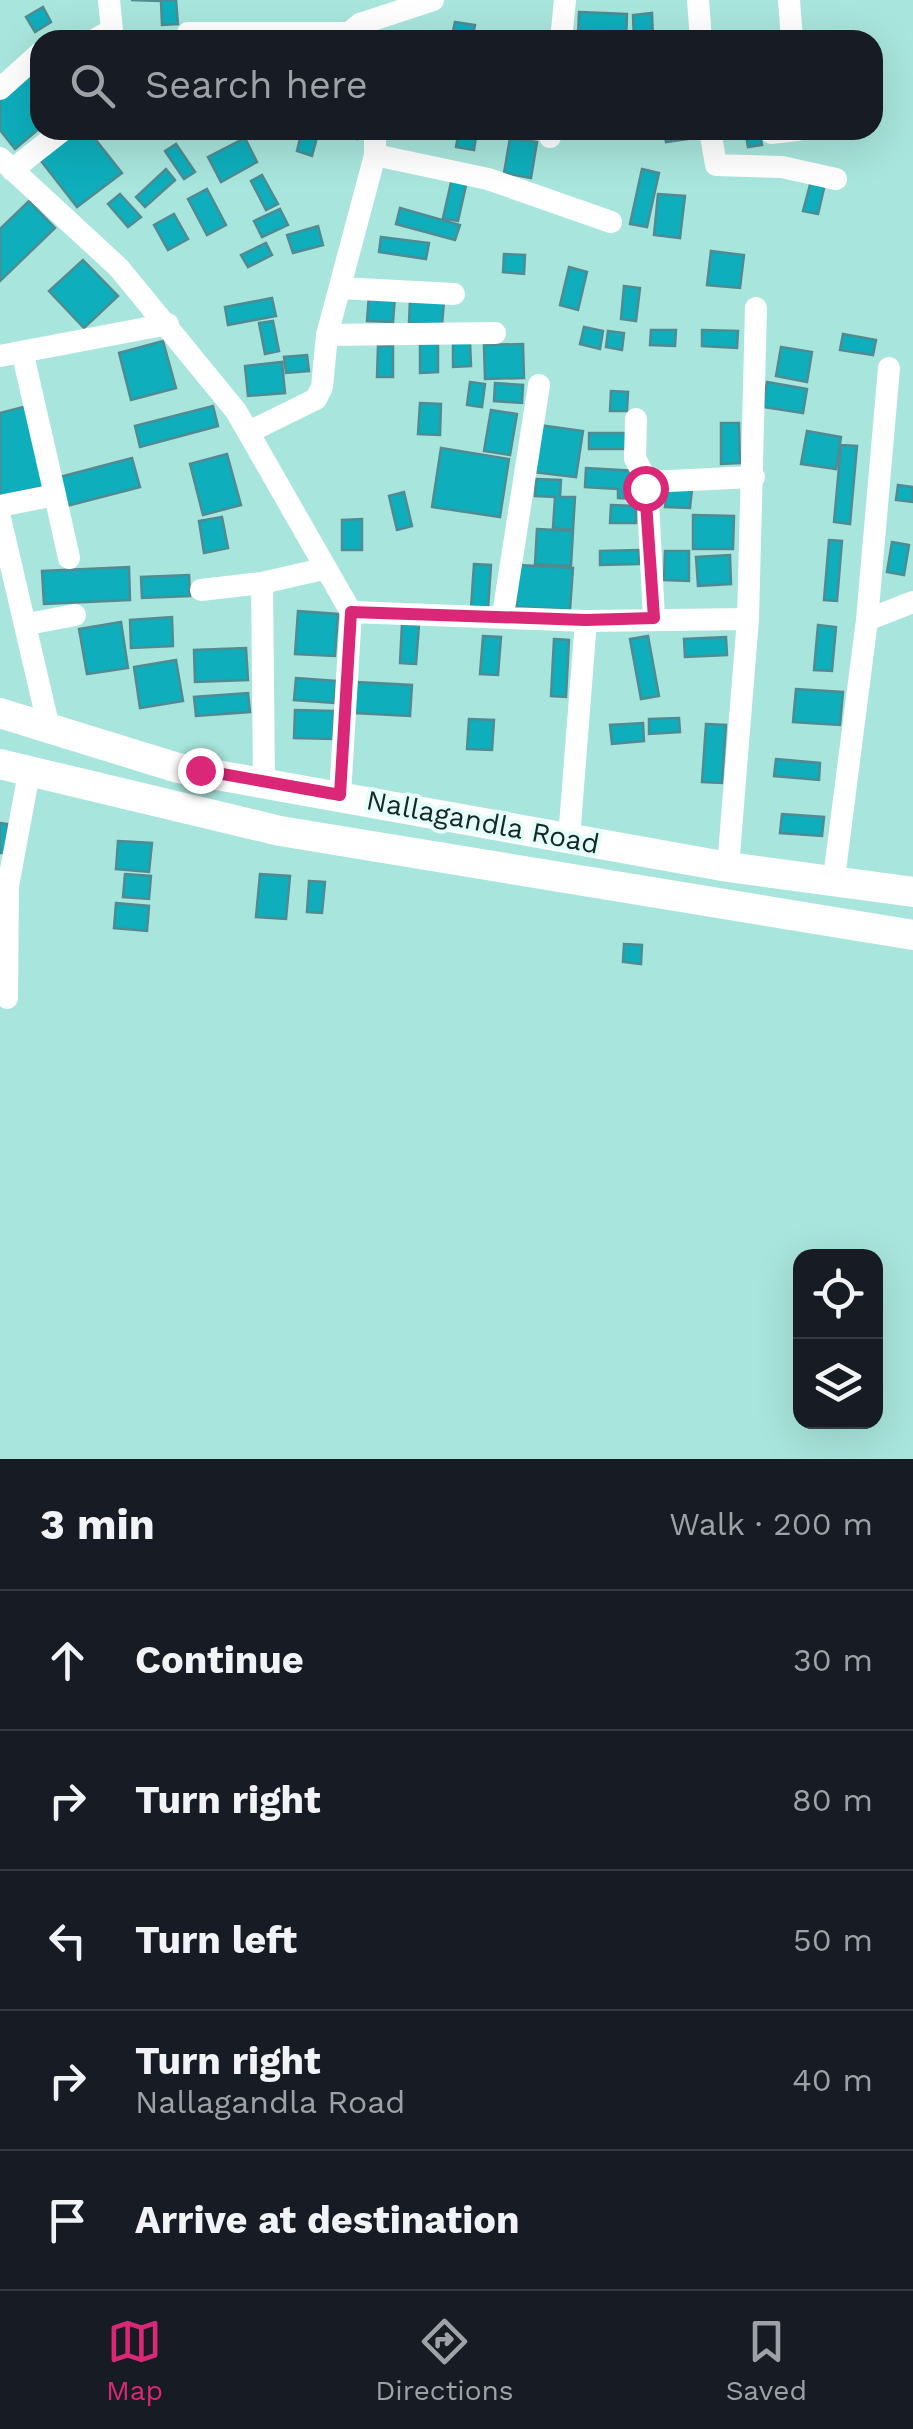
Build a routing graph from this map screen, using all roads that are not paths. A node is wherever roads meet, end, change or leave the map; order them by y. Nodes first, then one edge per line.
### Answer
1 (109, 0) edge
2 (363, 0) edge
3 (433, 0) edge
4 (566, 0) edge
5 (698, 0) edge
6 (789, 0) edge
7 (383, 29) edge
8 (112, 30) edge
9 (351, 30) edge
10 (562, 30) edge
11 (701, 30) edge
12 (791, 30) edge
13 (30, 62) edge
14 (0, 89) edge
15 (46, 140) edge
16 (375, 140) edge
17 (712, 140) edge
18 (375, 155) junction
19 (6, 164) edge
20 (836, 178) dead end
21 (610, 222) dead end
22 (340, 288) junction
23 (454, 294) dead end
24 (756, 308) dead end
25 (168, 324) junction
26 (495, 333) dead end
27 (328, 335) junction
28 (11, 356) edge
29 (889, 368) dead end
30 (539, 385) dead end
31 (636, 419) dead end
32 (248, 432) junction
33 (754, 477) junction
34 (647, 482) junction
35 (54, 495) junction
36 (0, 506) edge
37 (0, 518) edge
38 (69, 558) dead end
39 (323, 569) junction
40 (262, 582) junction
41 (201, 590) dead end
42 (913, 602) edge
43 (351, 612) junction
44 (75, 615) dead end
45 (503, 615) junction
46 (654, 618) junction
47 (748, 619) junction
48 (586, 620) junction
49 (868, 620) junction
50 (28, 624) junction
51 (0, 712) edge
52 (49, 728) junction
53 (14, 768) edge
54 (264, 781) junction
55 (340, 795) junction
56 (569, 838) junction
57 (728, 867) junction
58 (834, 878) junction
59 (913, 892) edge
60 (913, 935) edge
61 (7, 998) dead end

1 - 8 street
2 - 9 street
3 - 7 street
4 - 10 street
5 - 11 street
6 - 12 street
13 - 14 street
15 - 19 street
16 - 18 street
17 - 20 street
18 - 21 street
18 - 22 street
19 - 25 street
22 - 23 street
22 - 27 street
24 - 33 street
25 - 28 street
25 - 32 street
26 - 27 street
27 - 32 street
28 - 35 street
29 - 49 street
30 - 45 street
31 - 34 street
32 - 39 street
33 - 34 street
33 - 47 street
34 - 46 street
35 - 36 street
35 - 38 street
37 - 50 street
39 - 40 street
39 - 43 street
40 - 41 street
40 - 54 street
42 - 49 street
43 - 45 street
43 - 55 street
44 - 50 street
45 - 48 street
46 - 47 street
46 - 48 street
47 - 57 street
48 - 56 street
49 - 58 street
50 - 52 street
51 - 52 main road, Nallagandla Road
52 - 54 main road, Nallagandla Road
53 - 60 main road, Nallagandla Road
53 - 61 street
54 - 55 main road, Nallagandla Road
55 - 56 main road, Nallagandla Road
56 - 57 main road, Nallagandla Road
57 - 58 main road, Nallagandla Road
58 - 59 main road, Nallagandla Road

